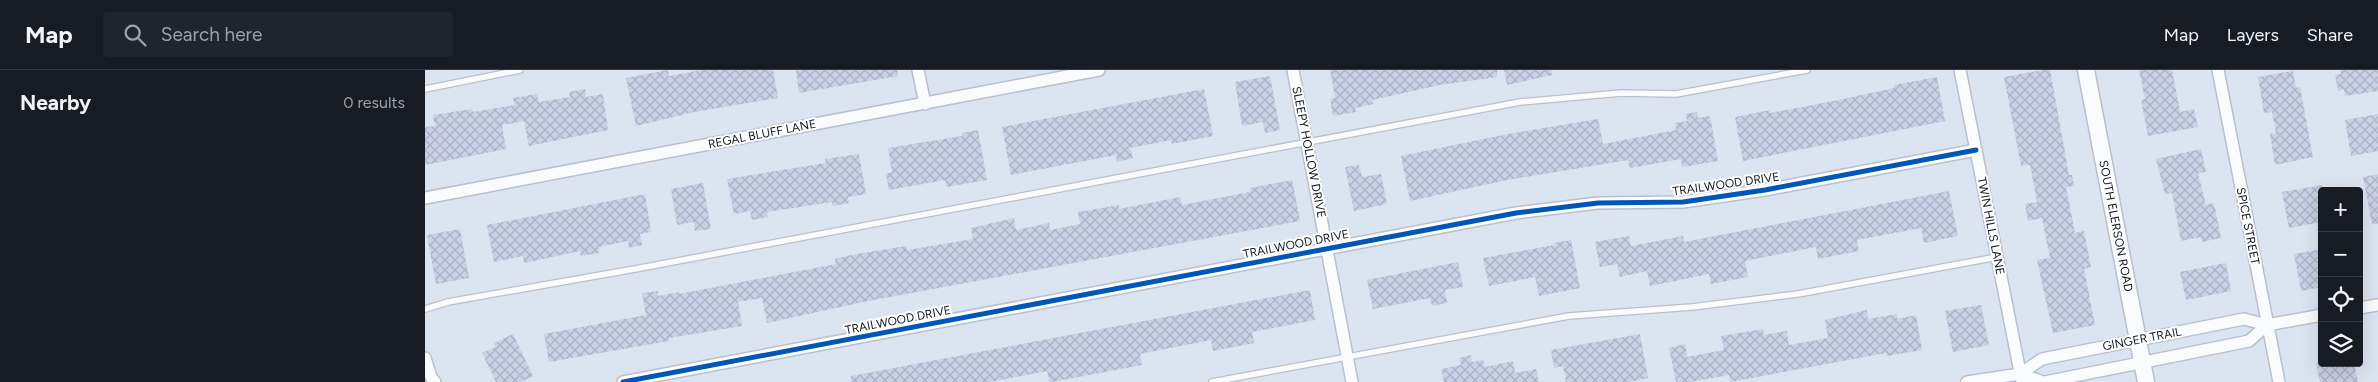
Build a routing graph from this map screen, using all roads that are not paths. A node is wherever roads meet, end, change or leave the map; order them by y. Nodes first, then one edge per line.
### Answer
1 (520, 70) edge
2 (918, 70) edge
3 (1099, 70) edge
4 (1293, 70) edge
5 (1807, 70) edge
6 (1960, 70) edge
7 (2086, 70) edge
8 (2218, 70) edge
9 (425, 89) edge
10 (925, 104) junction
11 (1307, 143) junction
12 (1976, 150) junction
13 (425, 198) edge
14 (1327, 248) junction
15 (1997, 257) junction
16 (2378, 305) edge
17 (2363, 307) edge
18 (425, 309) edge
19 (2318, 316) edge
20 (2267, 324) junction
21 (2138, 340) junction
22 (1347, 357) junction
23 (425, 358) edge
24 (2142, 364) junction
25 (2021, 378) edge
26 (435, 382) edge
27 (623, 382) edge
28 (1211, 382) edge
29 (1352, 382) edge
30 (1967, 382) edge
31 (2044, 382) edge
32 (2146, 382) edge
33 (2279, 382) edge

1 - 9 lane
2 - 10 street
3 - 10 street, REGAL BLUFF LANE
4 - 11 street, SLEEPY HOLLOW DRIVE
5 - 11 lane
6 - 12 street, TWIN HILLS LANE
7 - 21 street, SOUTH ELERSON ROAD
8 - 20 street, SPICE STREET
10 - 13 street, REGAL BLUFF LANE
11 - 14 street, SLEEPY HOLLOW DRIVE
11 - 18 lane
12 - 14 street, TRAILWOOD DRIVE
12 - 15 street, TWIN HILLS LANE
14 - 22 street, SLEEPY HOLLOW DRIVE
14 - 27 street, TRAILWOOD DRIVE
15 - 22 lane
15 - 25 street, TWIN HILLS LANE
16 - 17 street
19 - 20 street, GINGER TRAIL
20 - 21 street, GINGER TRAIL
20 - 24 street, GINGER TRAIL
20 - 33 street, SPICE STREET
21 - 24 street, SOUTH ELERSON ROAD
21 - 25 street, GINGER TRAIL
22 - 28 lane
22 - 29 street, SLEEPY HOLLOW DRIVE
23 - 26 street
24 - 31 street, GINGER TRAIL
24 - 32 street, SOUTH ELERSON ROAD
25 - 30 street, GINGER TRAIL
25 - 31 street, GINGER TRAIL

